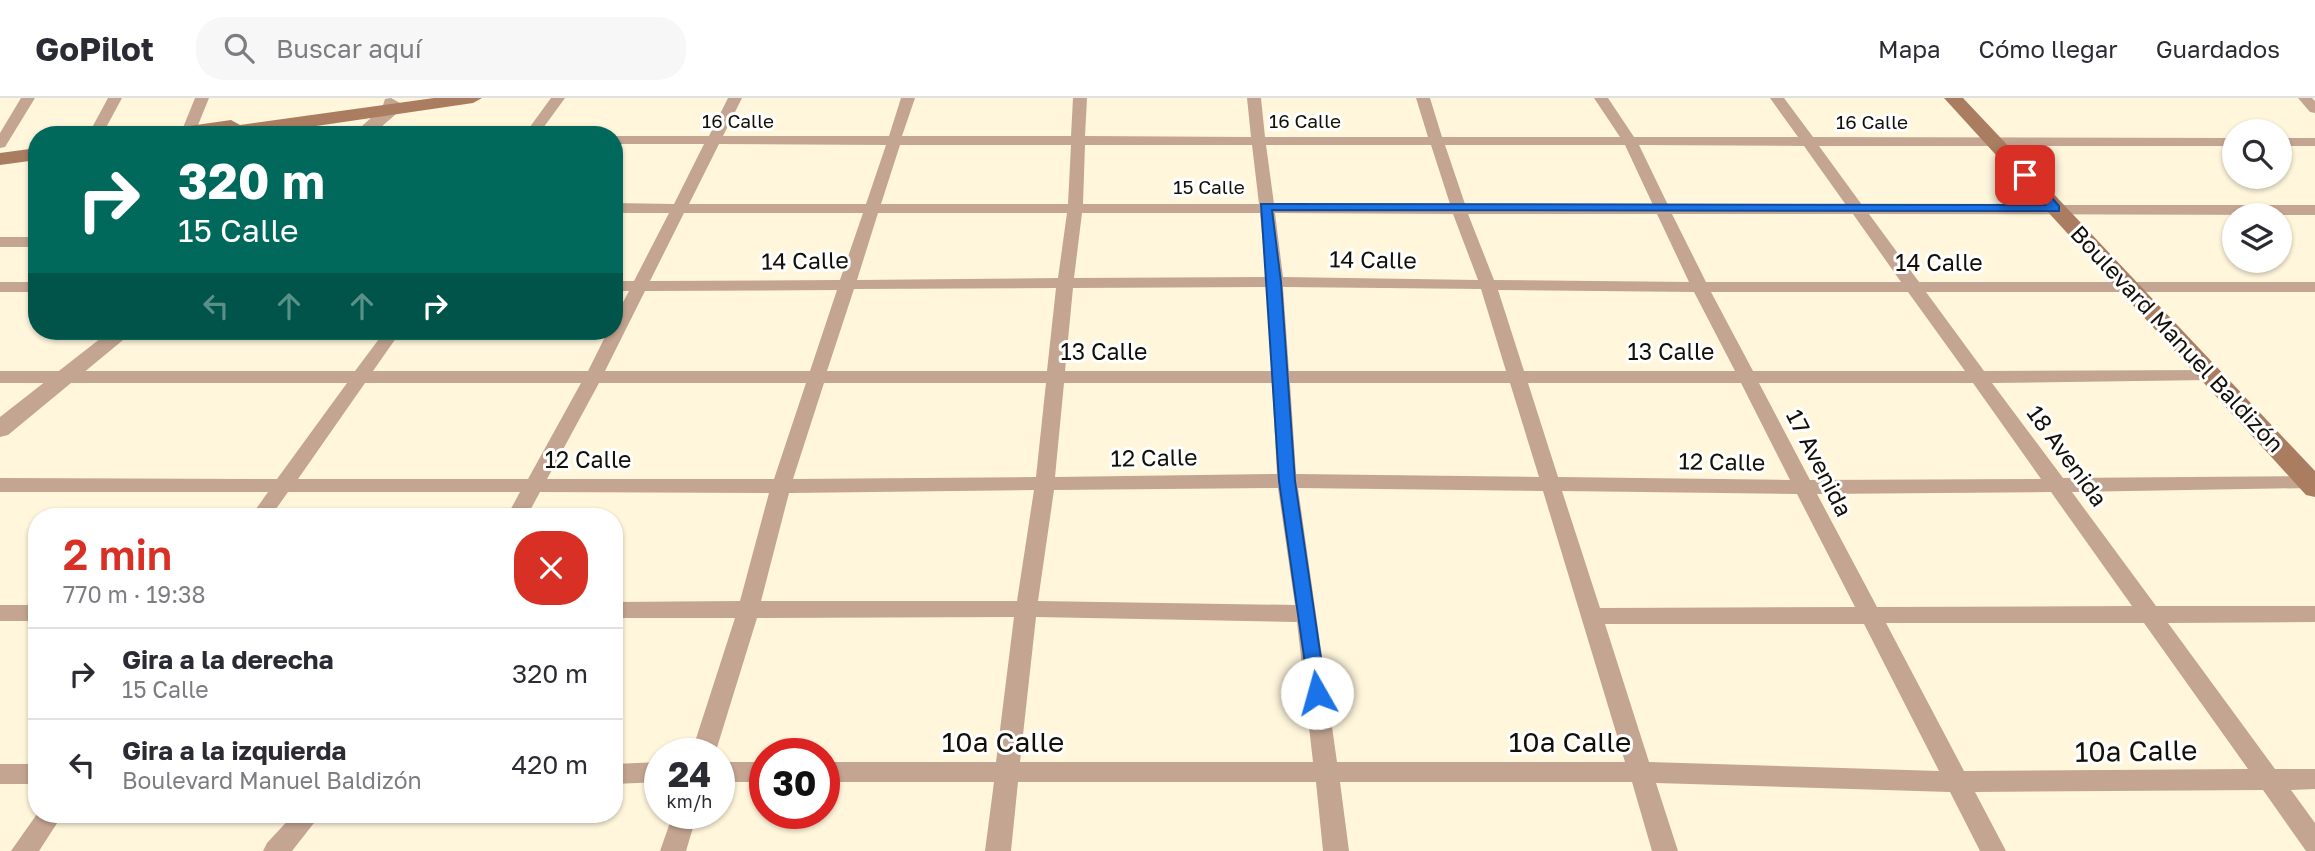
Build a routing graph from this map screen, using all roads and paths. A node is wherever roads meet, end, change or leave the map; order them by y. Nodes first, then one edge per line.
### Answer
1 (28, 98) edge
2 (115, 98) edge
3 (202, 98) edge
4 (427, 98) edge
5 (473, 98) edge
6 (558, 98) edge
7 (735, 98) edge
8 (908, 98) edge
9 (1080, 98) edge
10 (1254, 98) edge
11 (1423, 98) edge
12 (1601, 98) edge
13 (1777, 98) edge
14 (1953, 98) edge
15 (2305, 98) edge
16 (391, 106) junction
17 (2315, 109) edge
18 (100, 126) edge
19 (190, 126) edge
20 (240, 126) edge
21 (268, 126) edge
22 (370, 126) edge
23 (538, 126) edge
24 (623, 140) edge
25 (713, 140) junction
26 (895, 140) junction
27 (1436, 140) junction
28 (1629, 140) junction
29 (1076, 141) junction
30 (1260, 141) junction
31 (1808, 141) junction
32 (1996, 142) junction
33 (2222, 142) edge
34 (2292, 142) edge
35 (2315, 142) edge
36 (0, 144) edge
37 (28, 155) edge
38 (0, 159) edge
39 (28, 161) edge
40 (0, 166) edge
41 (1075, 206) junction
42 (1266, 207) junction
43 (1458, 207) junction
44 (623, 208) edge
45 (679, 208) junction
46 (870, 208) junction
47 (1661, 208) junction
48 (2055, 208) junction
49 (2315, 209) edge
50 (1858, 210) junction
51 (0, 242) edge
52 (28, 242) edge
53 (1275, 282) junction
54 (846, 284) junction
55 (1065, 284) junction
56 (1488, 284) junction
57 (28, 286) edge
58 (623, 286) edge
59 (639, 286) junction
60 (1914, 286) junction
61 (0, 287) edge
62 (1700, 287) junction
63 (2315, 287) edge
64 (2130, 288) junction
65 (623, 318) edge
66 (112, 340) edge
67 (386, 340) edge
68 (612, 340) edge
69 (2208, 374) junction
70 (360, 376) junction
71 (594, 376) junction
72 (816, 376) junction
73 (1281, 376) junction
74 (1516, 376) junction
75 (0, 377) edge
76 (65, 377) junction
77 (1056, 377) junction
78 (1747, 377) junction
79 (1980, 377) junction
80 (0, 429) edge
81 (1287, 481) junction
82 (1548, 483) junction
83 (284, 484) junction
84 (534, 484) junction
85 (1045, 484) junction
86 (2057, 484) junction
87 (2312, 484) edge
88 (0, 485) edge
89 (780, 486) junction
90 (1804, 487) junction
91 (267, 508) edge
92 (521, 508) edge
93 (1026, 609) junction
94 (623, 610) edge
95 (748, 611) junction
96 (0, 613) edge
97 (28, 613) edge
98 (1307, 614) junction
99 (1869, 614) junction
100 (2148, 614) junction
101 (2315, 614) edge
102 (1592, 616) junction
103 (709, 738) edge
104 (840, 772) edge
105 (1006, 772) junction
106 (1642, 772) junction
107 (644, 773) edge
108 (1326, 773) junction
109 (0, 774) edge
110 (28, 774) edge
111 (623, 774) edge
112 (2267, 779) junction
113 (2315, 779) edge
114 (1959, 782) junction
115 (44, 823) edge
116 (301, 823) edge
117 (680, 829) edge
118 (2315, 843) edge
119 (24, 851) edge
120 (276, 851) edge
121 (673, 851) edge
122 (998, 851) edge
123 (1336, 851) edge
124 (1665, 851) edge
125 (1993, 851) edge

1 - 36 street
2 - 18 street
3 - 19 street
4 - 16 main road
5 - 16 main road
6 - 23 street
7 - 25 street
8 - 26 street
9 - 29 street
10 - 30 street
11 - 27 street
12 - 28 street, 17 Avenida
13 - 31 street, 18 Avenida
14 - 32 main road, Boulevard Manuel Baldizón
15 - 17 street
16 - 20 main road
16 - 21 main road
16 - 22 street
24 - 25 street, 16 Calle
25 - 26 street, 16 Calle
25 - 45 street
26 - 29 street, 16 Calle
26 - 46 street
27 - 28 street, 16 Calle
27 - 30 street, 16 Calle
27 - 43 street
28 - 31 street, 16 Calle
28 - 47 street, 17 Avenida
29 - 30 street, 16 Calle
29 - 41 street
30 - 42 street
31 - 32 street, 16 Calle
31 - 50 street, 18 Avenida
32 - 33 street
32 - 48 main road, Boulevard Manuel Baldizón
34 - 35 street
37 - 38 main road
39 - 40 main road
41 - 42 street, 15 Calle
41 - 46 street, 15 Calle
41 - 55 street
42 - 43 street, 15 Calle
42 - 53 street
43 - 47 street, 15 Calle
43 - 56 street
44 - 45 street, 15 Calle
45 - 46 street, 15 Calle
45 - 59 street
46 - 54 street
47 - 50 street, 15 Calle
47 - 62 street, 17 Avenida
48 - 49 street
48 - 50 street, 15 Calle
48 - 64 main road, Boulevard Manuel Baldizón
50 - 60 street, 18 Avenida
51 - 52 street
53 - 55 street, 14 Calle
53 - 56 street, 14 Calle
53 - 73 street
54 - 55 street, 14 Calle
54 - 59 street, 14 Calle
54 - 72 street
55 - 77 street
56 - 62 street, 14 Calle
56 - 74 street
57 - 61 street
58 - 59 street, 14 Calle
59 - 65 street
60 - 62 street, 14 Calle
60 - 64 street, 14 Calle
60 - 79 street, 18 Avenida
62 - 78 street, 17 Avenida
63 - 64 street
64 - 69 main road, Boulevard Manuel Baldizón
66 - 76 street
67 - 70 street
68 - 71 street
69 - 79 street, 13 Calle
69 - 87 main road, Boulevard Manuel Baldizón
70 - 71 street, 13 Calle
70 - 76 street, 13 Calle
70 - 83 street
71 - 72 street, 13 Calle
71 - 84 street
72 - 77 street, 13 Calle
72 - 89 street
73 - 74 street, 13 Calle
73 - 77 street, 13 Calle
73 - 81 street
74 - 78 street, 13 Calle
74 - 82 street
75 - 76 street, 13 Calle
76 - 80 street
77 - 85 street
78 - 79 street, 13 Calle
78 - 90 street, 17 Avenida
79 - 86 street, 18 Avenida
81 - 82 street, 12 Calle
81 - 85 street, 12 Calle
81 - 98 street
82 - 90 street, 12 Calle
82 - 102 street
83 - 84 street, 12 Calle
83 - 88 street, 12 Calle
83 - 91 street
84 - 89 street, 12 Calle
84 - 92 street
85 - 89 street, 12 Calle
85 - 93 street
86 - 87 street, 12 Calle
86 - 90 street, 12 Calle
86 - 100 street, 18 Avenida
89 - 95 street
90 - 99 street, 17 Avenida
93 - 95 street
93 - 98 street
93 - 105 street
94 - 95 street
95 - 103 street
96 - 97 street
98 - 108 street
99 - 100 street
99 - 102 street
99 - 114 street, 17 Avenida
100 - 101 street
100 - 112 street, 18 Avenida
102 - 106 street
104 - 105 street, 10a Calle
105 - 108 street, 10a Calle
105 - 122 street
106 - 108 street, 10a Calle
106 - 114 street, 10a Calle
106 - 124 street
107 - 111 street
108 - 123 street
109 - 110 street
112 - 113 street, 10a Calle
112 - 114 street, 10a Calle
112 - 118 street, 18 Avenida
114 - 125 street, 17 Avenida
115 - 119 street
116 - 120 street
117 - 121 street

